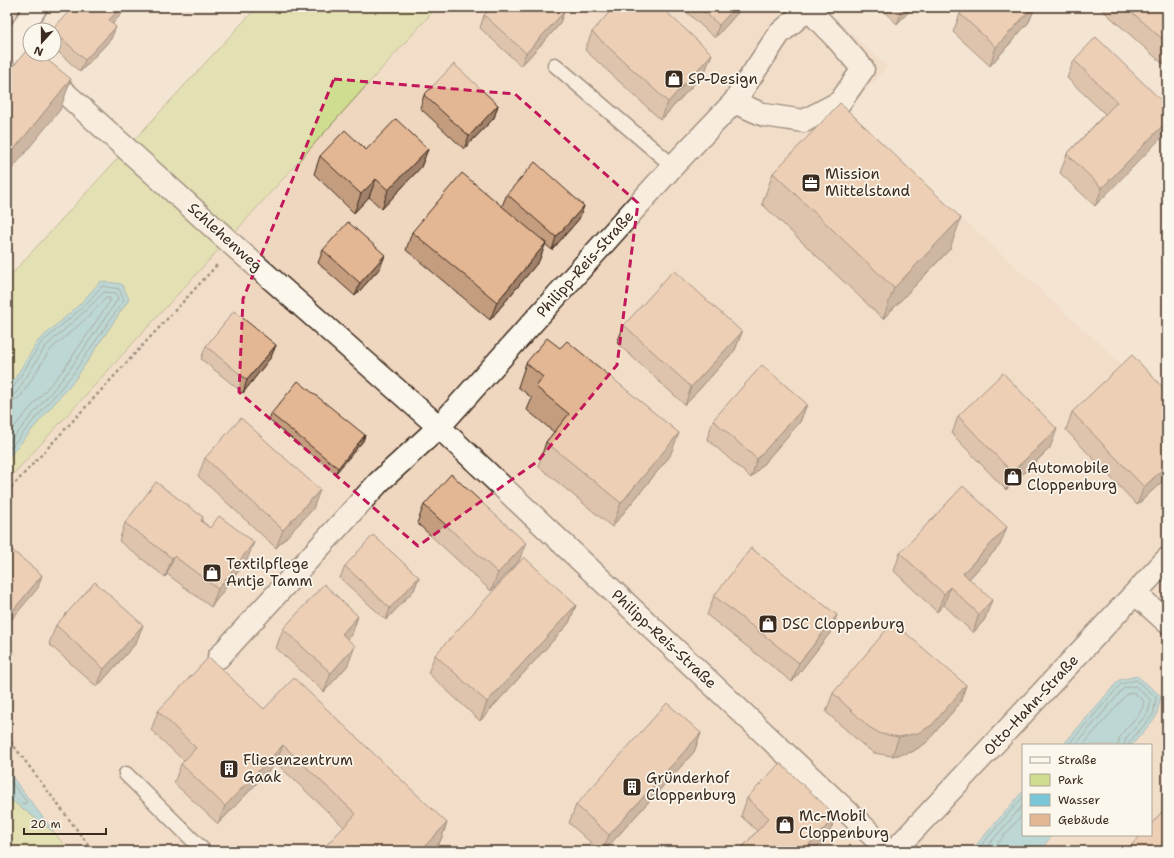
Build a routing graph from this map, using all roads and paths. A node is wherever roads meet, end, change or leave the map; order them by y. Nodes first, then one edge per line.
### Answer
1 (36, 7) edge
2 (9, 47) edge
3 (555, 65) dead end
4 (734, 102) junction
5 (673, 166) junction
6 (234, 246) junction
7 (439, 427) junction
8 (7, 492) edge
9 (1167, 559) edge
10 (1136, 594) junction
11 (1167, 622) edge
12 (219, 658) dead end
13 (7, 737) edge
14 (126, 774) dead end
15 (93, 851) edge
16 (204, 851) edge
17 (889, 851) edge
18 (894, 851) edge

1 - 2 street, Schlehenweg
2 - 6 street, Schlehenweg
3 - 5 lane
4 - 4 street, Philipp-Reis-Straße
4 - 5 street, Philipp-Reis-Straße
5 - 7 street, Philipp-Reis-Straße
6 - 7 street, Schlehenweg
6 - 8 path
7 - 12 street, Philipp-Reis-Straße
7 - 17 street, Philipp-Reis-Straße
9 - 10 street, Otto-Hahn-Straße
10 - 11 street
10 - 18 street, Otto-Hahn-Straße
13 - 15 path
14 - 16 lane

